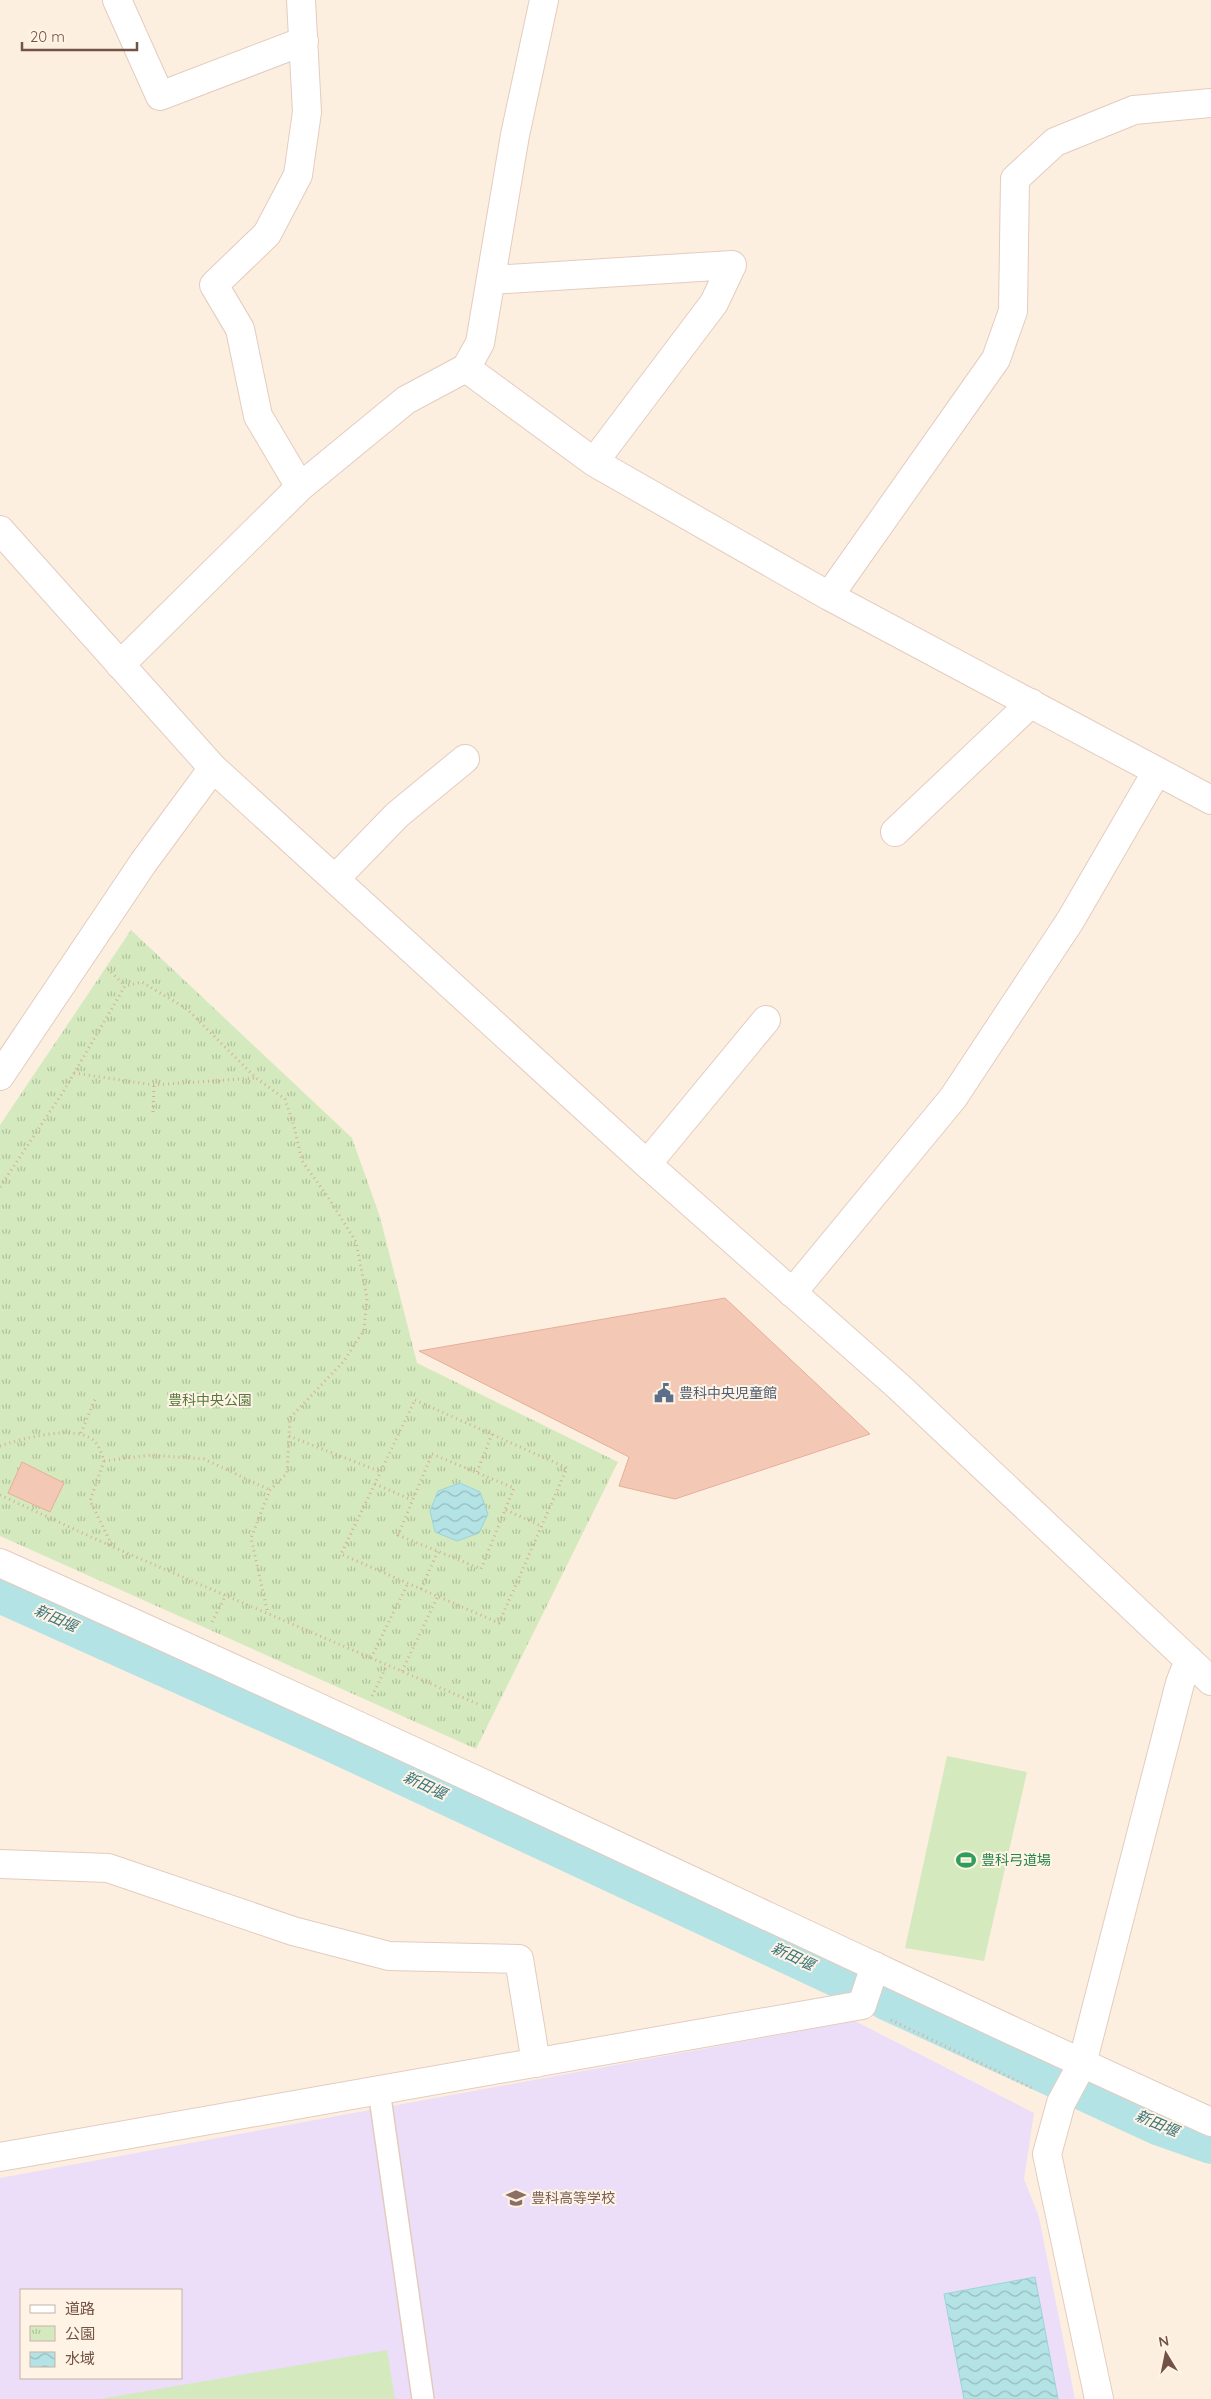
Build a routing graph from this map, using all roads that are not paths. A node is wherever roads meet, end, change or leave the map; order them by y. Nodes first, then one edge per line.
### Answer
1 (117, 0) edge
2 (301, 0) edge
3 (544, 0) edge
4 (304, 40) junction
5 (1211, 103) edge
6 (491, 280) junction
7 (466, 368) junction
8 (594, 462) junction
9 (300, 487) junction
10 (0, 530) edge
11 (829, 596) junction
12 (120, 666) junction
13 (1031, 703) junction
14 (465, 760) dead end
15 (213, 768) junction
16 (1157, 771) junction
17 (1211, 800) edge
18 (895, 832) dead end
19 (335, 880) junction
20 (766, 1020) dead end
21 (0, 1076) edge
22 (647, 1164) junction
23 (792, 1293) junction
24 (0, 1563) edge
25 (1189, 1660) junction
26 (1211, 1680) edge
27 (0, 1864) edge
28 (875, 1966) junction
29 (536, 2063) junction
30 (1071, 2085) junction
31 (379, 2090) junction
32 (1211, 2122) edge
33 (0, 2157) edge
34 (423, 2399) edge
35 (1099, 2399) edge

1 - 4 street
2 - 4 street
3 - 6 street
4 - 9 street
5 - 11 street
6 - 7 street
6 - 8 street
7 - 8 street
7 - 9 street
8 - 11 street
9 - 12 street
10 - 12 street
11 - 13 street
12 - 15 street
13 - 16 street
13 - 18 street
14 - 19 street
15 - 19 street
15 - 21 street
16 - 17 street
16 - 23 street
19 - 22 street
20 - 22 street
22 - 23 street
23 - 25 street
24 - 28 street
25 - 26 street
25 - 30 street
27 - 29 street
28 - 29 street
28 - 30 street
29 - 31 street
30 - 32 street
30 - 35 street
31 - 33 street
31 - 34 lane

